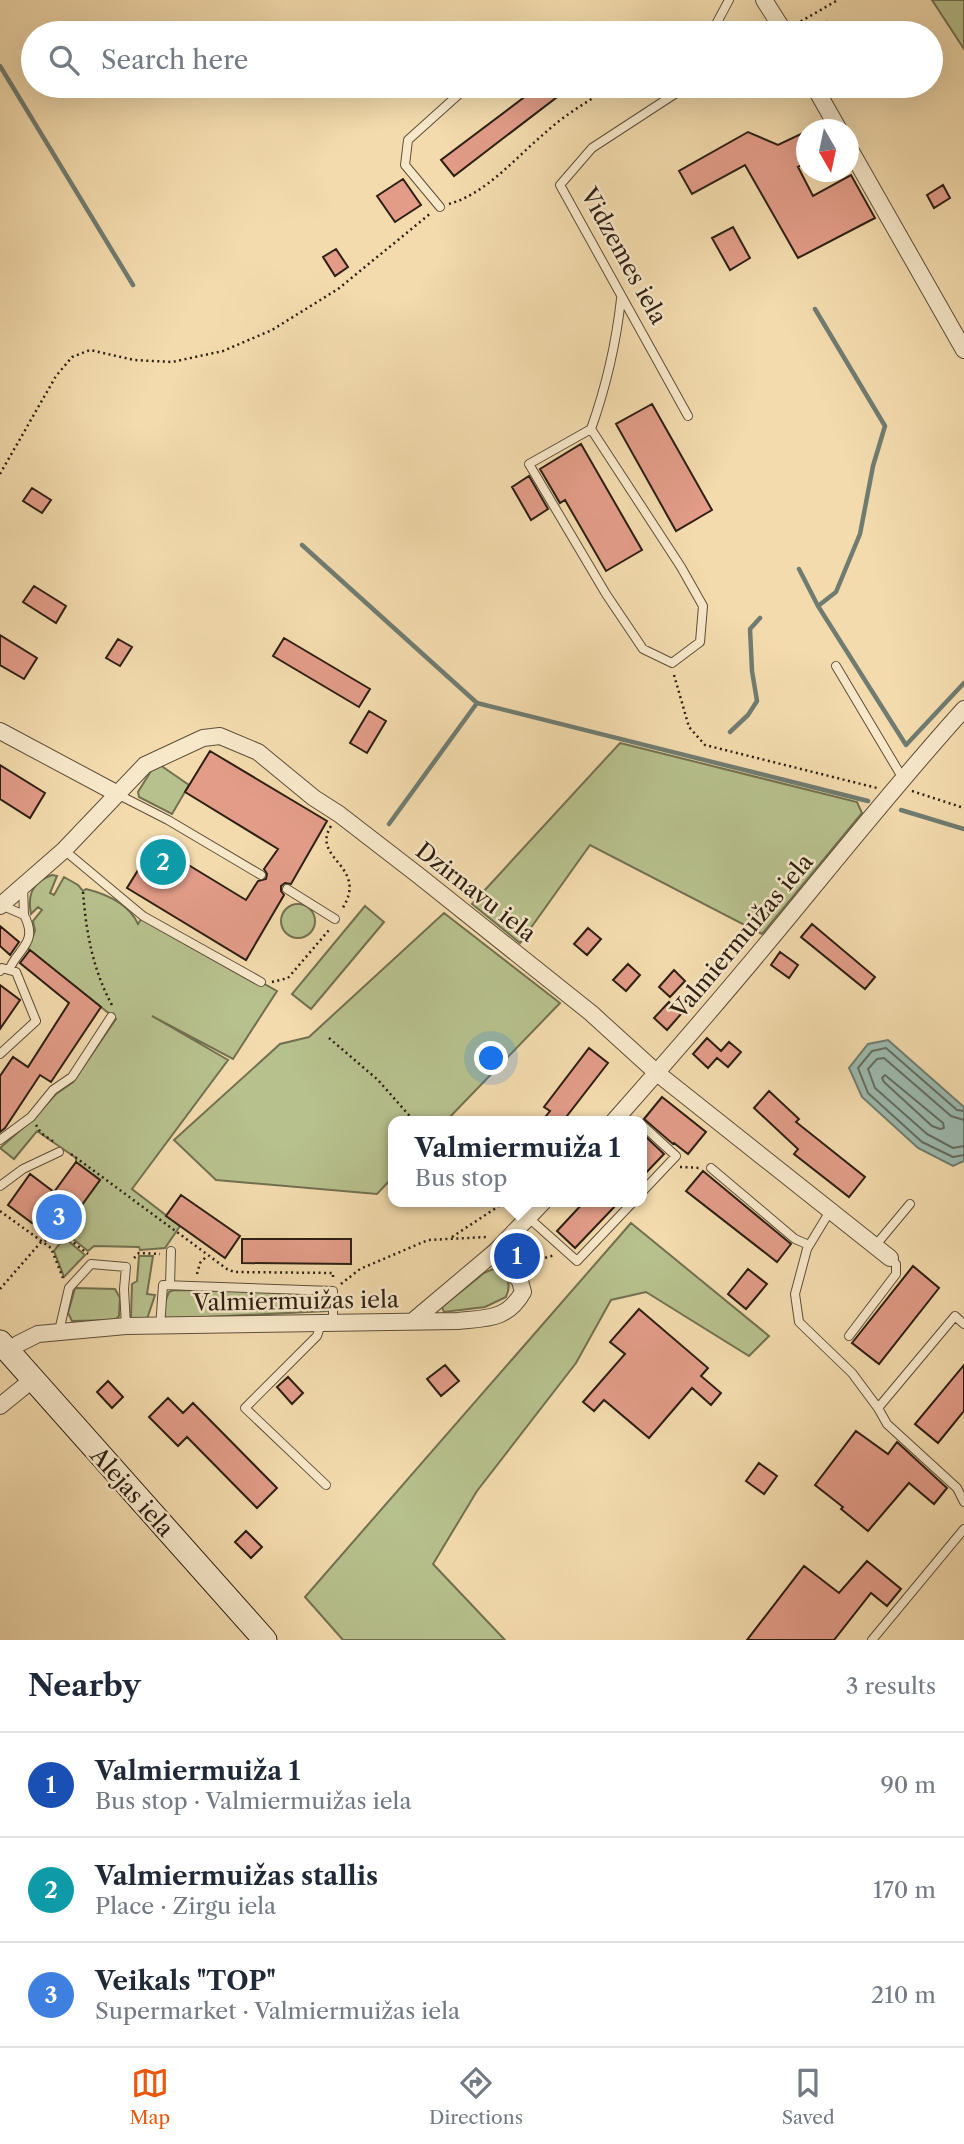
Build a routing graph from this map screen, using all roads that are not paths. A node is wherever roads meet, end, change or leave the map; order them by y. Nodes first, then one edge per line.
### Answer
1 (729, 0) edge
2 (764, 0) edge
3 (718, 21) edge
4 (776, 21) edge
5 (455, 98) edge
6 (669, 98) edge
7 (821, 98) edge
8 (833, 119) edge
9 (859, 164) edge
10 (440, 207) road end
11 (621, 299) junction
12 (964, 350) edge
13 (688, 416) dead end
14 (591, 429) junction
15 (836, 666) dead end
16 (964, 709) edge
17 (0, 731) edge
18 (896, 785) junction
19 (116, 793) junction
20 (64, 850) junction
21 (261, 875) dead end
22 (23, 885) junction
23 (287, 889) dead end
24 (0, 905) edge
25 (24, 915) junction
26 (335, 919) dead end
27 (4, 970) edge
28 (261, 982) dead end
29 (111, 1017) road end
30 (0, 1054) edge
31 (657, 1073) junction
32 (619, 1115) edge
33 (647, 1129) edge
34 (0, 1140) edge
35 (62, 1150) road end
36 (711, 1168) road end
37 (0, 1186) edge
38 (647, 1187) edge
39 (910, 1204) dead end
40 (518, 1207) edge
41 (538, 1207) edge
42 (628, 1207) edge
43 (830, 1211) junction
44 (530, 1216) junction
45 (809, 1245) junction
46 (875, 1246) junction
47 (496, 1251) junction
48 (171, 1252) road end
49 (890, 1258) joint
50 (170, 1285) junction
51 (413, 1321) junction
52 (327, 1324) junction
53 (964, 1324) edge
54 (126, 1326) junction
55 (160, 1327) junction
56 (59, 1331) junction
57 (849, 1336) dead end
58 (5, 1347) edge
59 (32, 1380) junction
60 (0, 1406) edge
61 (878, 1408) junction
62 (326, 1485) dead end
63 (964, 1502) edge
64 (964, 1529) edge
65 (265, 1640) edge
66 (872, 1640) edge

1 - 3 lane
2 - 4 street
5 - 10 lane
6 - 11 lane, Vidzemes iela
7 - 8 street
9 - 12 street
11 - 13 lane, Vidzemes iela
11 - 14 lane
14 - 14 lane
15 - 18 lane
16 - 18 street, Valmiermuižas iela
17 - 19 street
18 - 31 street, Valmiermuižas iela
19 - 20 street, Dzirnavu iela
19 - 21 lane
19 - 31 street, Dzirnavu iela
20 - 22 street, Dzirnavu iela
20 - 28 lane
22 - 24 street, Dzirnavu iela
22 - 25 lane
23 - 26 lane
24 - 25 lane
25 - 27 lane
27 - 30 lane
29 - 34 lane
31 - 32 street, Valmiermuižas iela
31 - 43 street, Dzirnavu iela
33 - 38 lane
35 - 37 lane
36 - 45 lane
39 - 46 lane
40 - 44 lane
41 - 44 street, Valmiermuižas iela
42 - 44 lane
43 - 45 lane
43 - 46 street, Dzirnavu iela
44 - 47 street, Valmiermuižas iela
45 - 61 lane
46 - 49 street, Dzirnavu iela
47 - 51 street, Valmiermuižas iela
47 - 51 street
48 - 50 lane
49 - 57 lane
50 - 52 lane
50 - 55 lane
51 - 52 street, Valmiermuižas iela
52 - 55 street, Valmiermuižas iela
52 - 62 lane
53 - 61 lane
54 - 55 street, Valmiermuižas iela
54 - 56 street, Valmiermuižas iela
54 - 56 lane
56 - 58 street, Valmiermuižas iela
58 - 59 main road, Alejas iela
59 - 60 street
59 - 65 main road, Alejas iela
61 - 63 lane
64 - 66 lane

